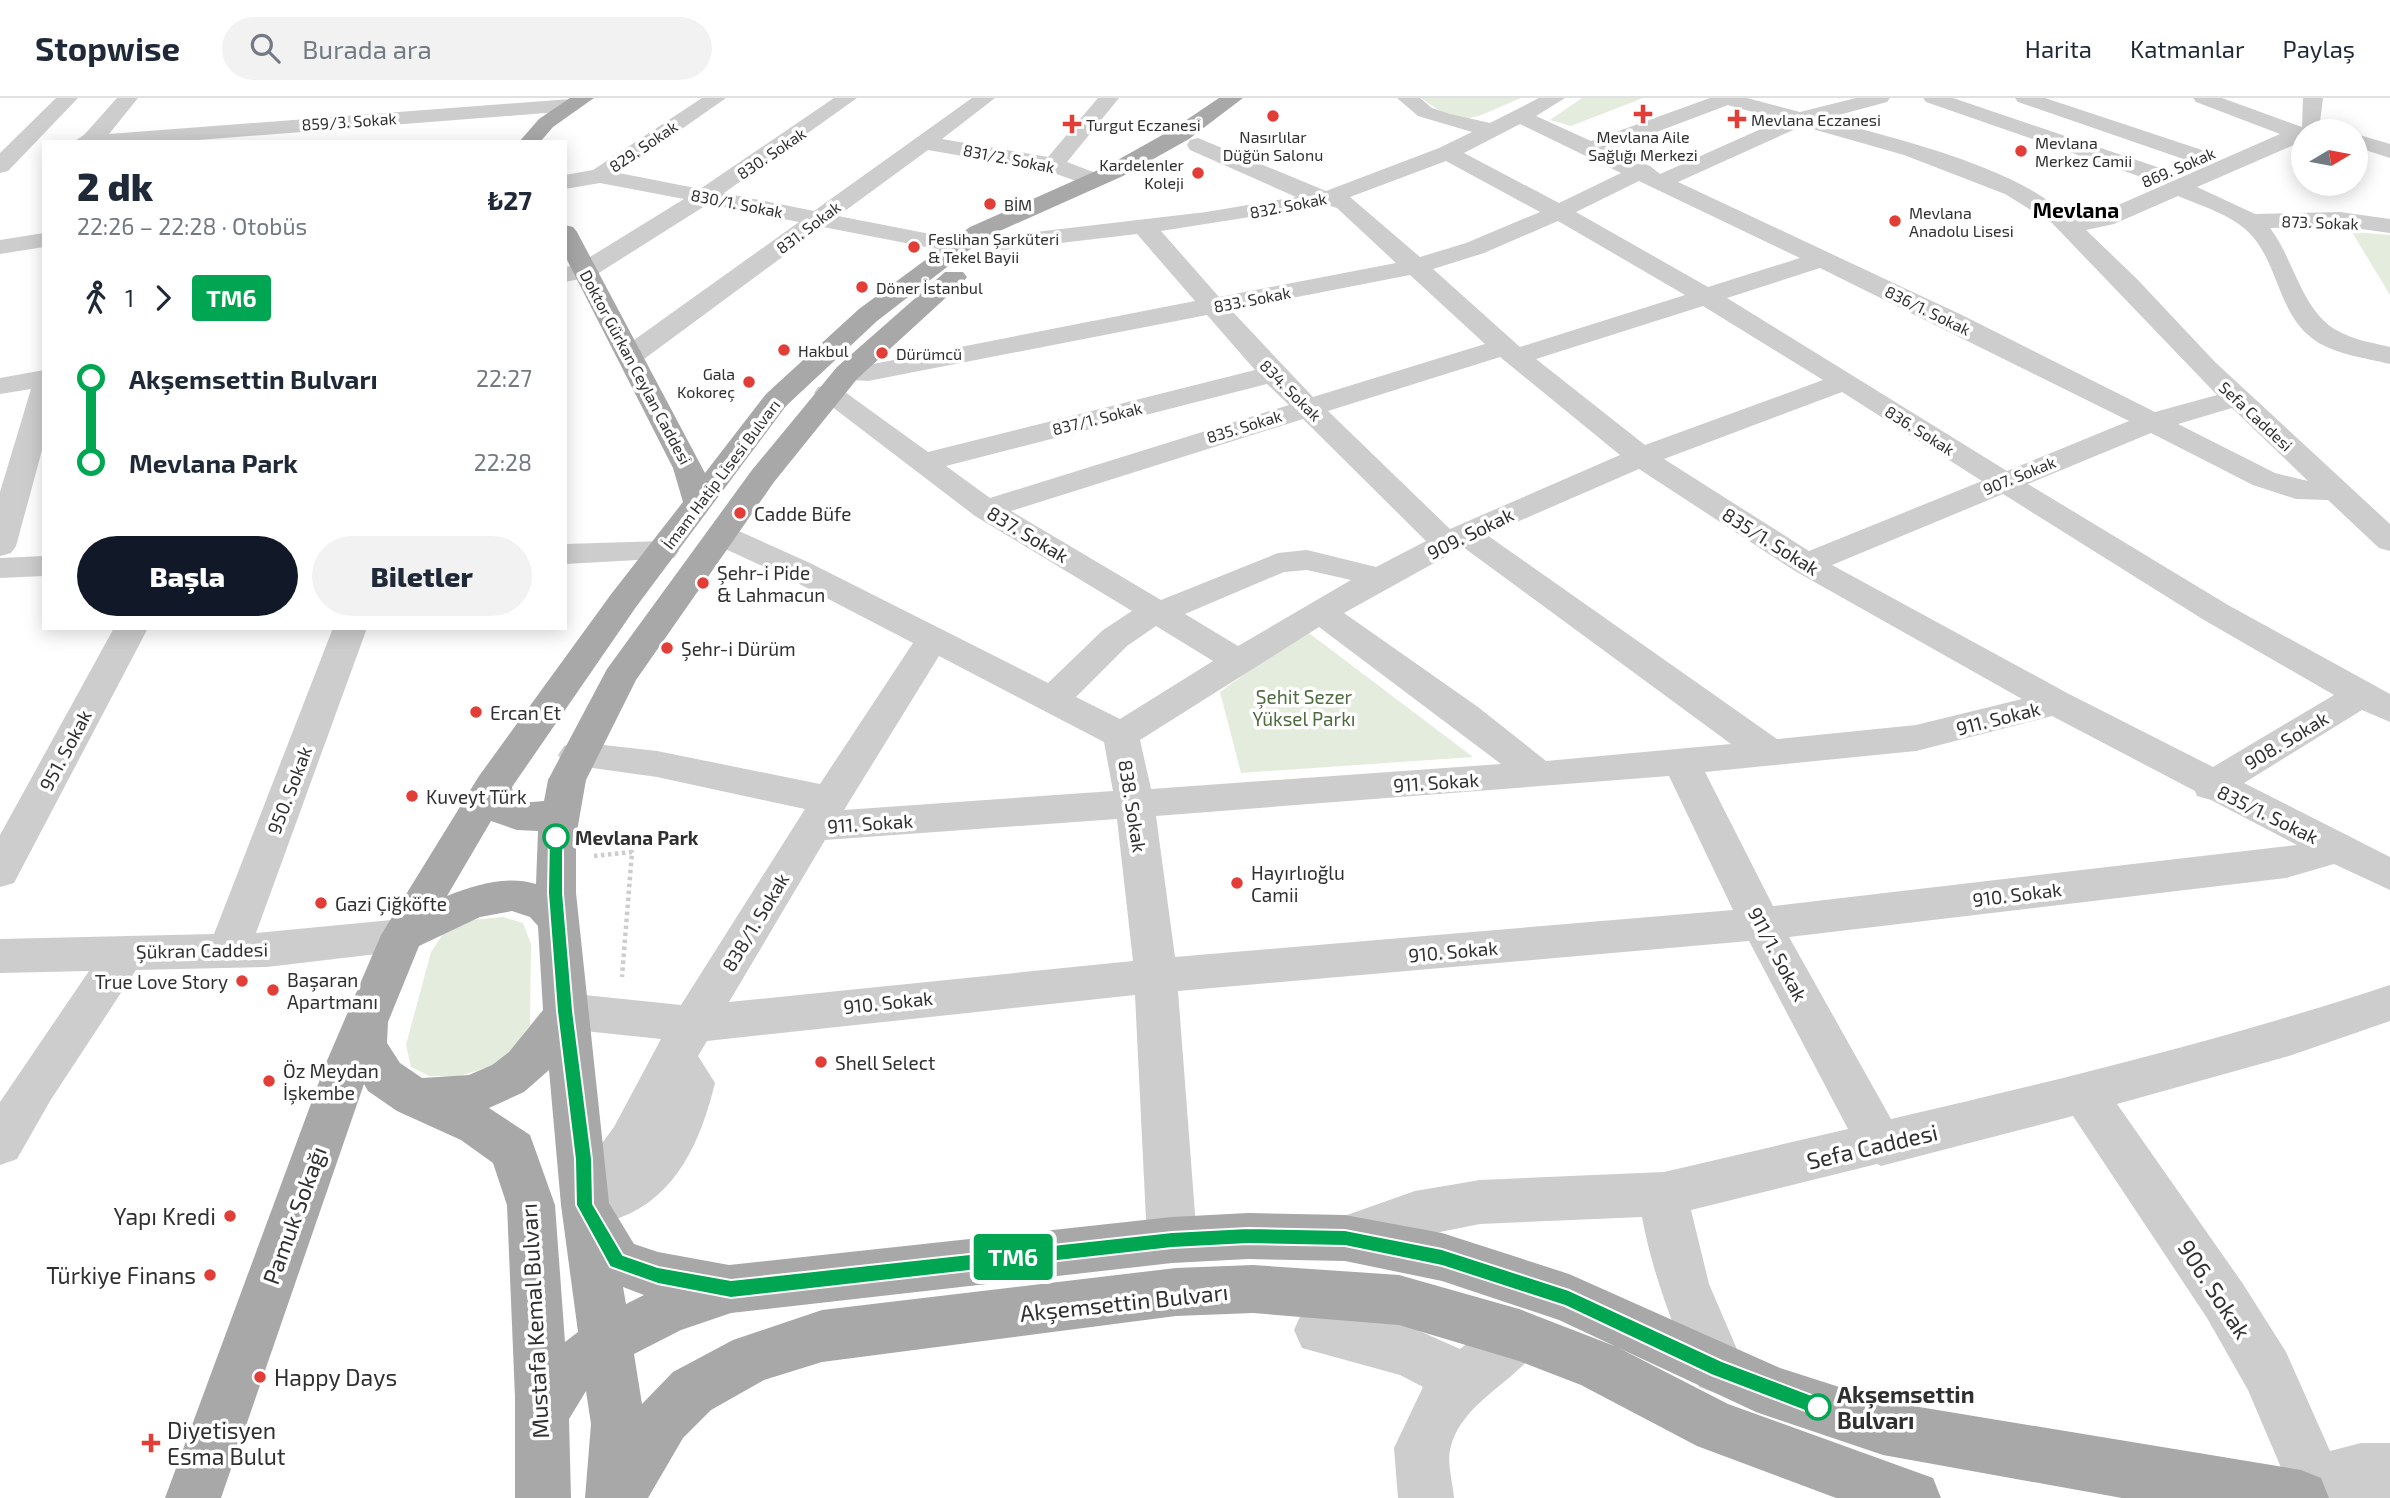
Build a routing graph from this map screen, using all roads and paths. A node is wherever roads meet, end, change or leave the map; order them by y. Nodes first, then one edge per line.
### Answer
1 (68, 98) edge
2 (128, 98) edge
3 (716, 98) edge
4 (847, 98) edge
5 (985, 98) edge
6 (1109, 98) edge
7 (1407, 98) edge
8 (1556, 98) edge
9 (1725, 98) edge
10 (1880, 98) edge
11 (1933, 98) edge
12 (2025, 98) edge
13 (2203, 98) edge
14 (2229, 98) edge
15 (2313, 98) edge
16 (1244, 101) edge
17 (578, 102) edge
18 (429, 107) edge
19 (1425, 112) junction
20 (1520, 116) junction
21 (1803, 118) junction
22 (2303, 119) edge
23 (2291, 122) edge
24 (2291, 122) edge
25 (2291, 128) edge
26 (2291, 129) edge
27 (1494, 130) junction
28 (276, 134) edge
29 (158, 139) edge
30 (92, 140) edge
31 (124, 140) edge
32 (413, 140) edge
33 (530, 140) edge
34 (922, 142) junction
35 (42, 145) edge
36 (1198, 145) junction
37 (2368, 145) edge
38 (10, 147) edge
39 (1458, 148) junction
40 (1593, 148) junction
41 (2368, 150) edge
42 (2390, 153) edge
43 (2200, 157) junction
44 (1053, 165) junction
45 (0, 166) edge
46 (600, 176) junction
47 (1652, 176) junction
48 (1093, 180) junction
49 (2169, 181) junction
50 (567, 182) edge
51 (705, 197) junction
52 (1325, 199) junction
53 (2081, 209) junction
54 (1560, 212) junction
55 (818, 219) junction
56 (2250, 221) junction
57 (2390, 226) edge
58 (1144, 227) junction
59 (42, 240) edge
60 (567, 240) edge
61 (1002, 243) junction
62 (957, 246) junction
63 (0, 247) edge
64 (1822, 259) junction
65 (1417, 266) junction
66 (575, 273) edge
67 (2128, 284) junction
68 (1707, 296) junction
69 (1215, 306) junction
70 (1510, 352) junction
71 (630, 356) junction
72 (2390, 356) edge
73 (1273, 374) junction
74 (42, 378) edge
75 (1843, 382) junction
76 (837, 383) junction
77 (0, 386) edge
78 (42, 397) edge
79 (2237, 398) junction
80 (1307, 407) junction
81 (2150, 422) junction
82 (673, 437) junction
83 (739, 449) junction
84 (1640, 456) junction
85 (921, 463) junction
86 (2001, 482) junction
87 (2338, 491) junction
88 (986, 509) junction
89 (710, 520) junction
90 (1456, 538) junction
91 (2390, 541) edge
92 (0, 546) edge
93 (663, 551) junction
94 (567, 554) edge
95 (1806, 564) junction
96 (42, 566) edge
97 (0, 568) edge
98 (1382, 578) junction
99 (1319, 611) junction
100 (1156, 612) junction
101 (130, 630) edge
102 (349, 630) edge
103 (931, 641) junction
104 (1238, 661) junction
105 (1053, 698) junction
106 (2056, 703) junction
107 (2375, 703) edge
108 (1121, 735) junction
109 (1770, 753) junction
110 (577, 755) junction
111 (1681, 761) junction
112 (1539, 775) junction
113 (493, 786) junction
114 (2211, 786) junction
115 (1136, 802) junction
116 (559, 812) junction
117 (820, 814) junction
118 (2338, 848) junction
119 (555, 861) junction
120 (0, 872) edge
121 (2390, 875) edge
122 (558, 923) junction
123 (1761, 924) junction
124 (402, 935) junction
125 (125, 952) junction
126 (228, 952) junction
127 (0, 956) edge
128 (1154, 976) junction
129 (621, 977) dead end
130 (2390, 1003) edge
131 (565, 1011) junction
132 (366, 1018) junction
133 (683, 1041) junction
134 (17, 1087) edge
135 (2084, 1094) junction
136 (413, 1097) junction
137 (0, 1144) edge
138 (1881, 1144) junction
139 (1664, 1194) junction
140 (584, 1205) junction
141 (1345, 1238) junction
142 (1172, 1240) junction
143 (731, 1289) junction
144 (1176, 1292) junction
145 (1320, 1329) dead end
146 (1519, 1335) junction
147 (606, 1343) junction
148 (1718, 1368) junction
149 (1467, 1380) junction
150 (542, 1415) junction
151 (2390, 1471) edge
152 (193, 1498) edge
153 (542, 1498) edge
154 (616, 1498) edge
155 (1426, 1498) edge
156 (1913, 1498) edge
157 (2301, 1498) edge
158 (2324, 1498) edge

1 - 38 street
2 - 30 street
3 - 46 street, 829. Sokak
4 - 51 street, 830. Sokak
5 - 34 street, 831. Sokak
6 - 44 street
7 - 19 street
8 - 20 street, 832. Sokak
9 - 21 street, Sefa Caddesi
9 - 40 street
10 - 21 street, 833. Sokak
11 - 49 street
12 - 43 street
13 - 23 street
14 - 24 street
15 - 22 street
16 - 36 main road, İmam Hatip Lisesi Bulvarı
16 - 48 main road, İmam Hatip Lisesi Bulvarı
17 - 18 street, 859/3. Sokak
17 - 33 main road
18 - 28 street, 859/3. Sokak
18 - 32 street
19 - 27 street
19 - 39 street, 836. Sokak
20 - 27 street, 832. Sokak
20 - 40 street, 836/1. Sokak
21 - 47 street, 833. Sokak
21 - 53 street, Sefa Caddesi
25 - 43 street, 869. Sokak
26 - 49 street, 869. Sokak
27 - 39 street, 832. Sokak
28 - 29 street, 859/3. Sokak
29 - 31 street, 859/3. Sokak
34 - 44 street, 831/2. Sokak
34 - 55 street, 831. Sokak
35 - 38 street
36 - 52 street, 835/1. Sokak
36 - 61 main road, İmam Hatip Lisesi Bulvarı
37 - 42 street
38 - 45 street
39 - 52 street, 832. Sokak
39 - 54 street, 836. Sokak
40 - 47 street, 836/1. Sokak
41 - 42 street
43 - 49 street, 869. Sokak
44 - 48 street, 831/2. Sokak
46 - 50 street, 829. Sokak
46 - 51 street, 830/1. Sokak
47 - 54 street, 833. Sokak
47 - 64 street, 836/1. Sokak
48 - 62 main road, İmam Hatip Lisesi Bulvarı
49 - 53 street, 869. Sokak
49 - 56 street
51 - 55 street, 830/1. Sokak
51 - 66 street, 830. Sokak
52 - 58 street, 832. Sokak
52 - 65 street, 835/1. Sokak
53 - 67 street, Sefa Caddesi
53 - 67 street, Sefa Caddesi
54 - 65 street, 833. Sokak
54 - 68 street, 836. Sokak
55 - 62 street, 830/1. Sokak
55 - 71 street, 831. Sokak
56 - 57 street, 873. Sokak
56 - 72 street
58 - 61 street, 832. Sokak
58 - 69 street, 834. Sokak
59 - 63 street
60 - 66 main road, Doktor Gürkan Ceylan Caddesi
61 - 76 main road, İmam Hatip Lisesi Bulvarı
62 - 83 main road, İmam Hatip Lisesi Bulvarı
64 - 68 street, 835. Sokak
64 - 81 street, 836/1. Sokak
65 - 69 street, 833. Sokak
65 - 70 street, 835/1. Sokak
66 - 71 main road, Doktor Gürkan Ceylan Caddesi
67 - 79 street, Sefa Caddesi
68 - 70 street, 835. Sokak
68 - 75 street, 836. Sokak
69 - 73 street, 834. Sokak
69 - 76 street, 833. Sokak
70 - 80 street, 835. Sokak
70 - 84 street, 835/1. Sokak
71 - 82 main road, Doktor Gürkan Ceylan Caddesi
73 - 80 street, 834. Sokak
73 - 85 street, 837/1. Sokak
74 - 77 street
75 - 84 street, 909. Sokak
75 - 86 street, 836. Sokak
76 - 85 street, 837. Sokak
76 - 89 main road, İmam Hatip Lisesi Bulvarı
78 - 92 street
79 - 81 street, 907. Sokak
79 - 87 street, Sefa Caddesi
80 - 88 street, 835. Sokak
80 - 90 street, 834. Sokak
81 - 86 street, 907. Sokak
81 - 87 street, 836/1. Sokak
82 - 83 main road
82 - 89 main road, Doktor Gürkan Ceylan Caddesi
83 - 89 main road, İmam Hatip Lisesi Bulvarı
84 - 90 street, 909. Sokak
84 - 95 street, 835/1. Sokak
85 - 88 street, 837. Sokak
86 - 95 street, 907. Sokak
86 - 107 street, 836. Sokak
87 - 91 street, Sefa Caddesi
88 - 100 street, 837. Sokak
89 - 93 main road, İmam Hatip Lisesi Bulvarı
89 - 103 street, 838. Sokak
89 - 110 main road, İmam Hatip Lisesi Bulvarı
90 - 98 street, 909. Sokak
90 - 109 street, 834. Sokak
93 - 94 street
93 - 113 main road, İmam Hatip Lisesi Bulvarı
95 - 106 street, 835/1. Sokak
96 - 97 street
98 - 99 street, 909. Sokak
98 - 100 street
99 - 104 street, 909. Sokak
99 - 112 street
100 - 104 street, 837. Sokak
100 - 105 street
101 - 120 street, 951. Sokak
102 - 126 street, 950. Sokak
103 - 105 street, 838. Sokak
103 - 117 street, 838/1. Sokak
104 - 108 street, 909. Sokak
105 - 108 street, 838. Sokak
106 - 109 street, 911. Sokak
106 - 114 street, 835/1. Sokak
107 - 114 street, 908. Sokak
108 - 115 street, 838. Sokak
109 - 111 street, 911. Sokak
110 - 116 main road, İmam Hatip Lisesi Bulvarı
110 - 117 street, 911. Sokak
111 - 112 street, 911. Sokak
111 - 123 street, 911/1. Sokak
112 - 115 street, 911. Sokak
113 - 116 main road
113 - 124 main road, İmam Hatip Lisesi Bulvarı
114 - 118 street, 835/1. Sokak
115 - 117 street, 911. Sokak
115 - 128 street, 838. Sokak
116 - 119 main road, İmam Hatip Lisesi Bulvarı
117 - 133 street, 838/1. Sokak
118 - 121 street, 835/1. Sokak
118 - 123 street, 910. Sokak
119 - 122 main road, İmam Hatip Lisesi Bulvarı
119 - 129 path
122 - 124 main road
122 - 131 main road
123 - 128 street, 910. Sokak
123 - 138 street, 911/1. Sokak
124 - 126 street, Şükran Caddesi
124 - 132 main road, Pamuk Sokağı
125 - 126 street, Şükran Caddesi
125 - 127 street, Şükran Caddesi
125 - 134 street
128 - 133 street, 910. Sokak
128 - 142 street, 838. Sokak
130 - 135 street, Sefa Caddesi
131 - 133 street, 910. Sokak
131 - 136 main road
131 - 140 main road
132 - 136 main road, Mustafa Kemal Bulvarı
132 - 152 main road, Pamuk Sokağı
133 - 140 street
134 - 137 street
135 - 138 street, Sefa Caddesi
135 - 158 street, 906. Sokak
136 - 150 main road, Mustafa Kemal Bulvarı
138 - 139 street, Sefa Caddesi
139 - 141 street, Sefa Caddesi
139 - 148 street
140 - 143 main road
140 - 147 main road
141 - 142 main road
141 - 148 main road
142 - 143 main road
142 - 144 main road
143 - 147 main road
144 - 146 main road, Akşemsettin Bulvarı
144 - 154 main road, Akşemsettin Bulvarı
145 - 149 street
146 - 149 street
146 - 156 main road, Akşemsettin Bulvarı
147 - 150 main road
147 - 154 main road
148 - 157 main road
149 - 155 street
150 - 153 main road, Mustafa Kemal Bulvarı
151 - 158 street

